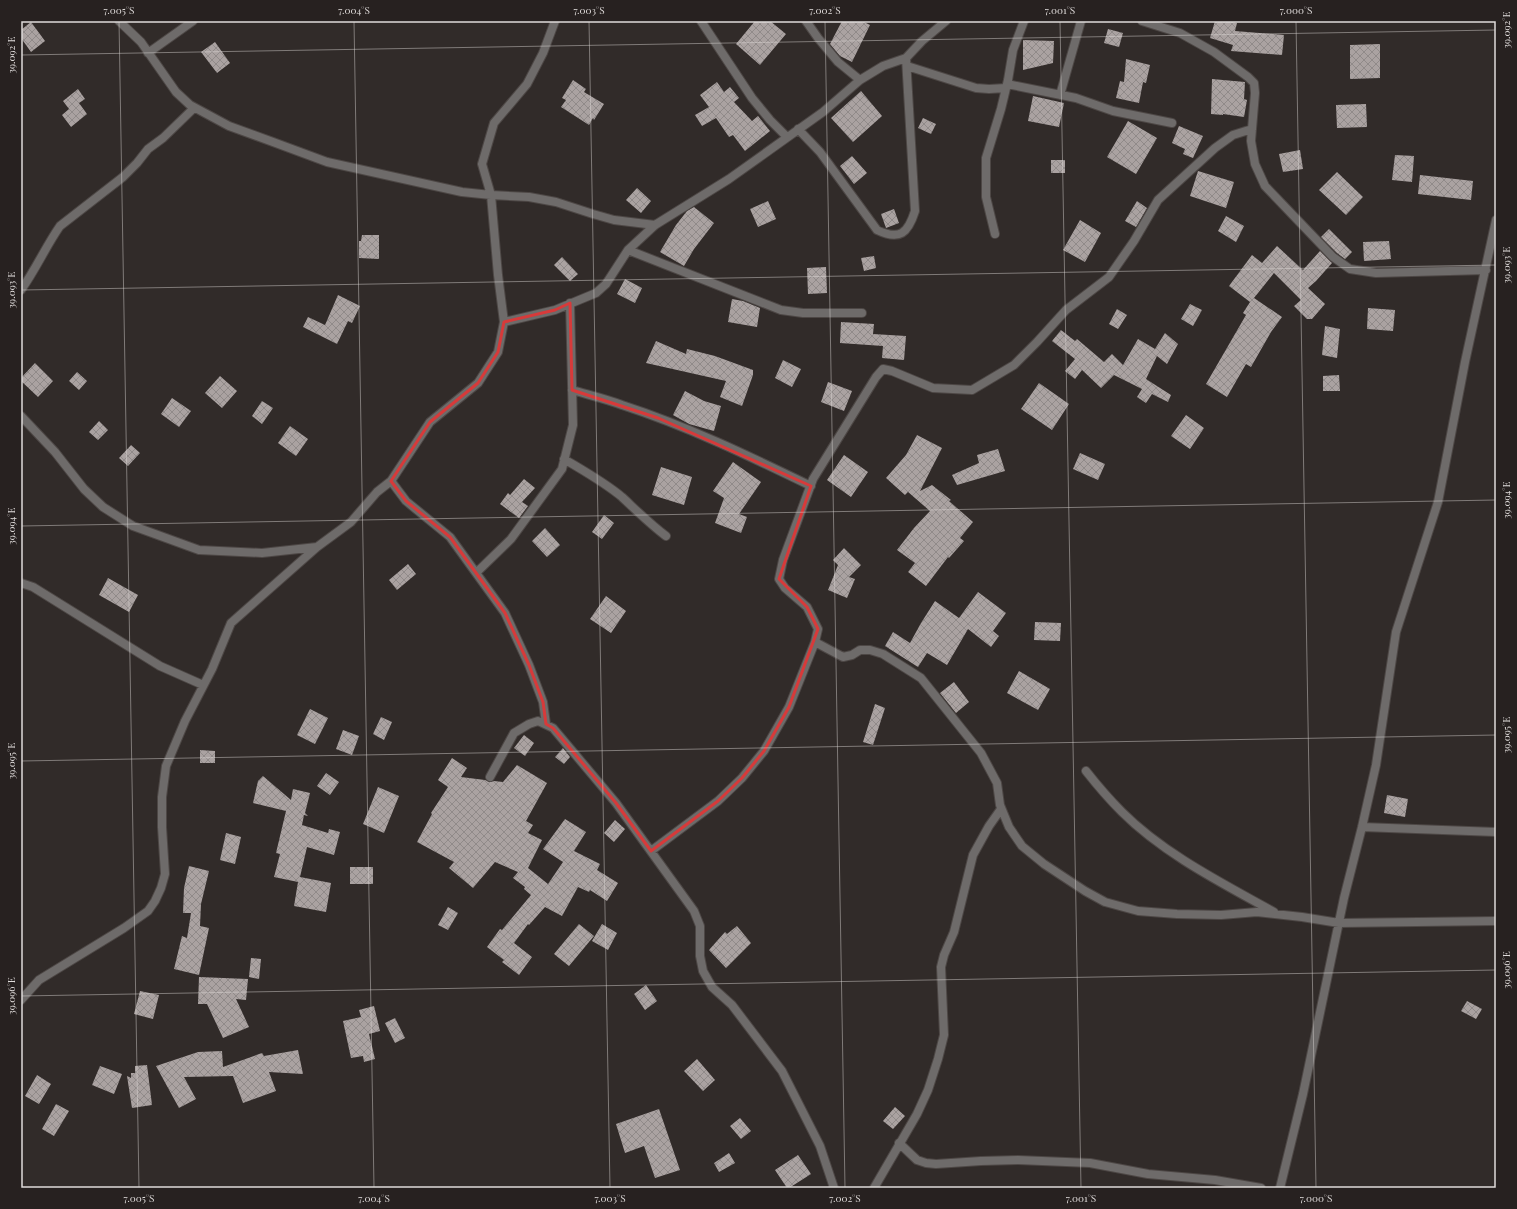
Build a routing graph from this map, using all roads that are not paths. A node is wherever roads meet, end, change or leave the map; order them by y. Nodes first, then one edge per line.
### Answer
1 (119, 21) edge
2 (193, 21) edge
3 (555, 21) edge
4 (701, 21) edge
5 (806, 21) edge
6 (946, 21) edge
7 (1024, 21) edge
8 (1081, 21) edge
9 (1142, 21) edge
10 (148, 53) junction
11 (906, 62) junction
12 (860, 80) junction
13 (1007, 86) junction
14 (1060, 95) junction
15 (194, 108) junction
16 (1172, 123) dead end
17 (798, 129) junction
18 (1252, 129) junction
19 (787, 137) junction
20 (491, 196) junction
21 (1496, 220) edge
22 (655, 225) junction
23 (995, 234) dead end
24 (628, 250) junction
25 (1486, 270) junction
26 (21, 290) edge
27 (570, 303) junction
28 (862, 313) dead end
29 (504, 322) junction
30 (572, 390) junction
31 (21, 416) edge
32 (564, 459) junction
33 (391, 481) junction
34 (811, 486) junction
35 (666, 536) dead end
36 (317, 546) junction
37 (477, 572) junction
38 (21, 583) edge
39 (815, 642) junction
40 (203, 685) junction
41 (546, 724) junction
42 (1086, 771) dead end
43 (490, 777) dead end
44 (1001, 808) junction
45 (1362, 827) junction
46 (1496, 832) edge
47 (651, 851) junction
48 (1277, 914) junction
49 (1496, 921) edge
50 (1339, 923) junction
51 (21, 1000) edge
52 (899, 1143) junction
53 (834, 1188) edge
54 (874, 1188) edge
55 (1261, 1188) edge
56 (1280, 1188) edge

1 - 10 street
2 - 10 street
3 - 20 street
4 - 19 street
5 - 12 street
6 - 11 street
7 - 13 street
8 - 14 street
9 - 18 street
10 - 15 street
11 - 12 street
11 - 13 street
11 - 17 street
12 - 17 street
13 - 14 street
13 - 23 street
14 - 16 street
15 - 20 street
15 - 26 street
17 - 19 street
18 - 25 street
18 - 34 street
19 - 22 street
20 - 22 street
20 - 29 street
21 - 25 street
22 - 24 street
24 - 27 street
24 - 28 street
25 - 45 street
27 - 29 street
27 - 30 street
29 - 33 street
30 - 32 street
30 - 34 street
31 - 36 street
32 - 35 street
32 - 37 street
33 - 36 street
33 - 37 street
34 - 39 street
36 - 40 street
37 - 41 street
38 - 40 street
39 - 44 street
39 - 47 street
40 - 51 street
41 - 43 street
41 - 47 street
42 - 48 street
44 - 48 street
44 - 52 street
45 - 46 street
45 - 50 street
47 - 53 street
48 - 50 street
49 - 50 street
50 - 56 street
52 - 54 street
52 - 55 street

